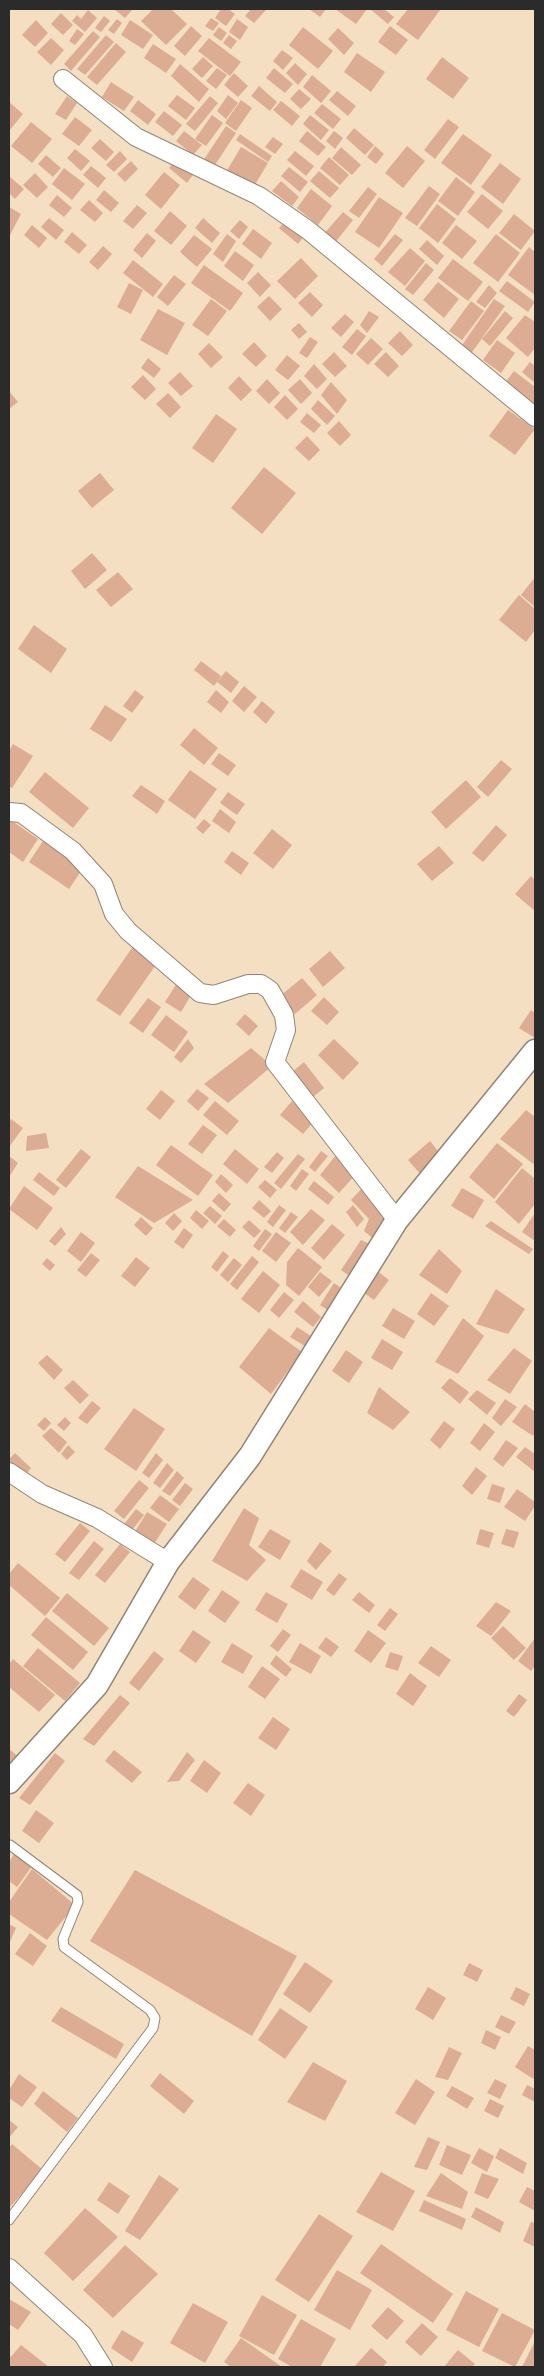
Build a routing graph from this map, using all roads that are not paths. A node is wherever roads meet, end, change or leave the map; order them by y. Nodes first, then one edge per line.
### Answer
1 (63, 79) dead end
2 (535, 417) edge
3 (9, 812) edge
4 (535, 1051) edge
5 (396, 1220) junction
6 (9, 1472) edge
7 (168, 1562) junction
8 (9, 1782) edge
9 (10, 1845) dead end
10 (9, 2220) edge
11 (9, 2268) edge
12 (103, 2367) edge

1 - 2 street
3 - 5 street
4 - 5 street
5 - 7 street
6 - 7 street
7 - 8 street
9 - 10 lane
11 - 12 street

